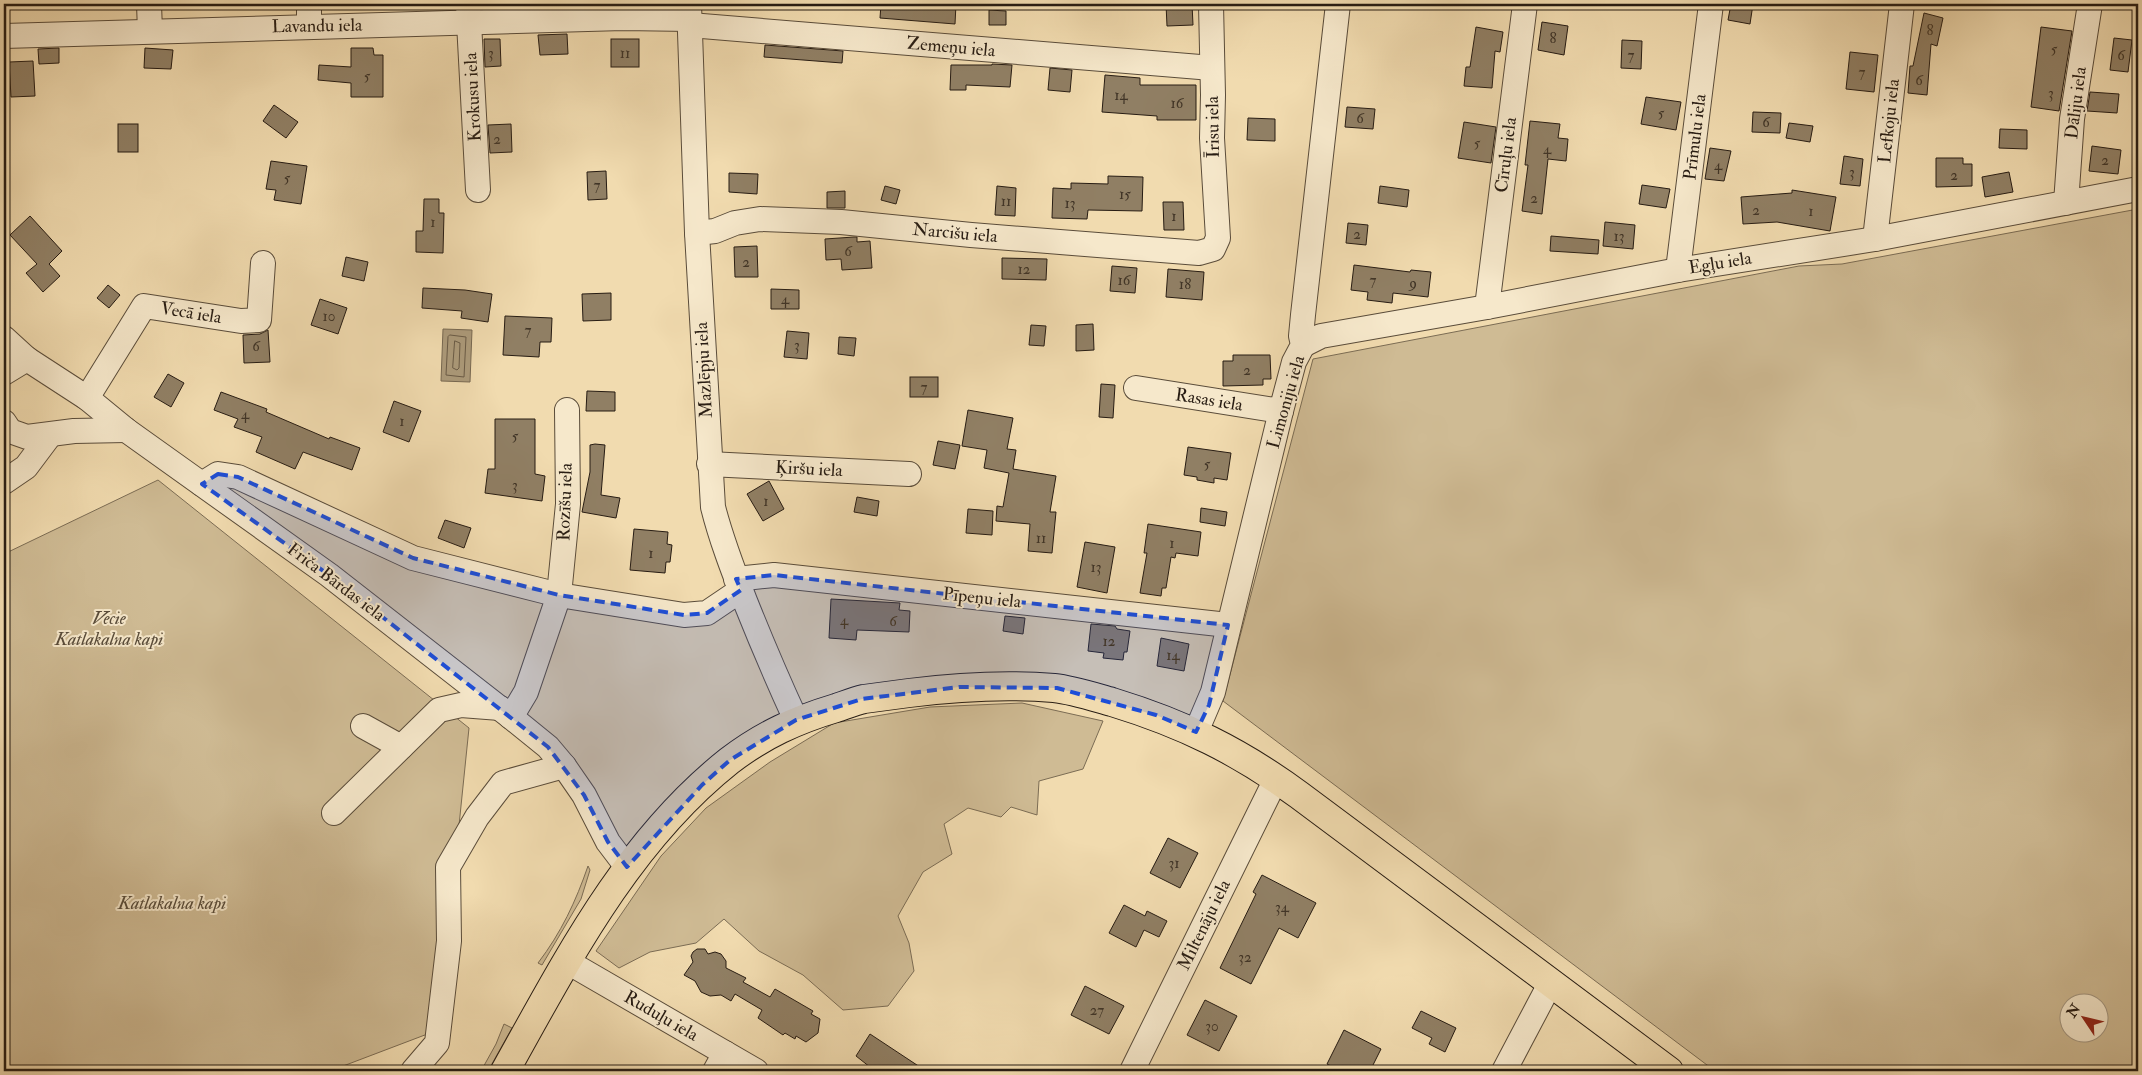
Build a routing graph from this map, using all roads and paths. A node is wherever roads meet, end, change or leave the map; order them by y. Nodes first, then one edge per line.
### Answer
1 (148, 4) edge
2 (1211, 4) edge
3 (1338, 4) edge
4 (1525, 4) edge
5 (1712, 4) edge
6 (1902, 4) edge
7 (2090, 4) edge
8 (468, 13) edge
9 (309, 15) edge
10 (690, 16) edge
11 (150, 31) junction
12 (4, 36) edge
13 (1212, 68) junction
14 (2138, 189) edge
15 (478, 190) dead end
16 (2066, 203) junction
17 (697, 232) junction
18 (1875, 239) junction
19 (1214, 249) joint
20 (263, 263) dead end
21 (1678, 270) junction
22 (1487, 307) junction
23 (4, 338) edge
24 (1303, 345) junction
25 (27, 359) junction
26 (4, 374) edge
27 (1136, 388) dead end
28 (87, 398) junction
29 (567, 410) dead end
30 (1281, 411) junction
31 (4, 422) edge
32 (126, 430) junction
33 (50, 435) junction
34 (709, 464) junction
35 (910, 474) dead end
36 (4, 482) edge
37 (202, 484) junction
38 (739, 585) junction
39 (559, 595) junction
40 (1228, 625) junction
41 (506, 712) junction
42 (796, 720) junction
43 (363, 726) dead end
44 (1196, 732) junction
45 (401, 747) junction
46 (564, 766) junction
47 (1276, 779) junction
48 (334, 813) dead end
49 (627, 867) junction
50 (566, 961) junction
51 (1550, 982) junction
52 (720, 1062) edge
53 (414, 1071) edge
54 (505, 1071) edge
55 (756, 1071) edge
56 (1132, 1071) edge
57 (1504, 1071) edge
58 (1669, 1071) edge

1 - 11 street
2 - 13 street, Īrisu iela
3 - 24 street, Limoniju iela
4 - 22 street, Cīruļu iela
5 - 21 street, Prīmulu iela
6 - 18 street, Lefkoju iela
7 - 16 street, Dāliju iela
8 - 9 street, Lavandu iela
8 - 10 street, Lavandu iela
8 - 15 street, Krokusu iela
9 - 11 street, Lavandu iela
10 - 13 street, Zemeņu iela
10 - 17 street, Mazlēpju iela
11 - 12 street, Lavandu iela
13 - 19 street, Īrisu iela
14 - 16 street, Egļu iela
16 - 18 street, Egļu iela
17 - 19 street, Narcišu iela
17 - 34 street, Mazlēpju iela
18 - 21 street, Egļu iela
20 - 28 street, Vecā iela
21 - 22 street, Egļu iela
22 - 24 street, Egļu iela
23 - 25 street, Friča Bārdas iela
24 - 30 street, Limoniju iela
25 - 26 street
25 - 28 street, Friča Bārdas iela
27 - 30 street, Rasas iela
28 - 32 street, Friča Bārdas iela
29 - 39 street, Rozīšu iela
30 - 40 street, Limoniju iela
31 - 33 street
32 - 33 street
32 - 37 street, Friča Bārdas iela
33 - 36 street
34 - 35 street, Ķiršu iela
34 - 38 street, Mazlēpju iela
37 - 39 street
37 - 41 street, Friča Bārdas iela
38 - 39 street
38 - 40 street, Pīpeņu iela
38 - 42 street, Mazlēpju iela
39 - 41 street, Rozīšu iela
40 - 44 street, Limoniju iela
41 - 45 street
41 - 46 street, Friča Bārdas iela
42 - 44 main road
42 - 49 main road
43 - 45 street
44 - 47 main road
45 - 48 street
46 - 49 street, Friča Bārdas iela
46 - 53 street
47 - 51 main road
47 - 56 street, Miltenāju iela
49 - 50 main road
50 - 52 street, Ruduļu iela
50 - 54 main road
51 - 57 street
51 - 58 main road
52 - 55 street, Ruduļu iela

